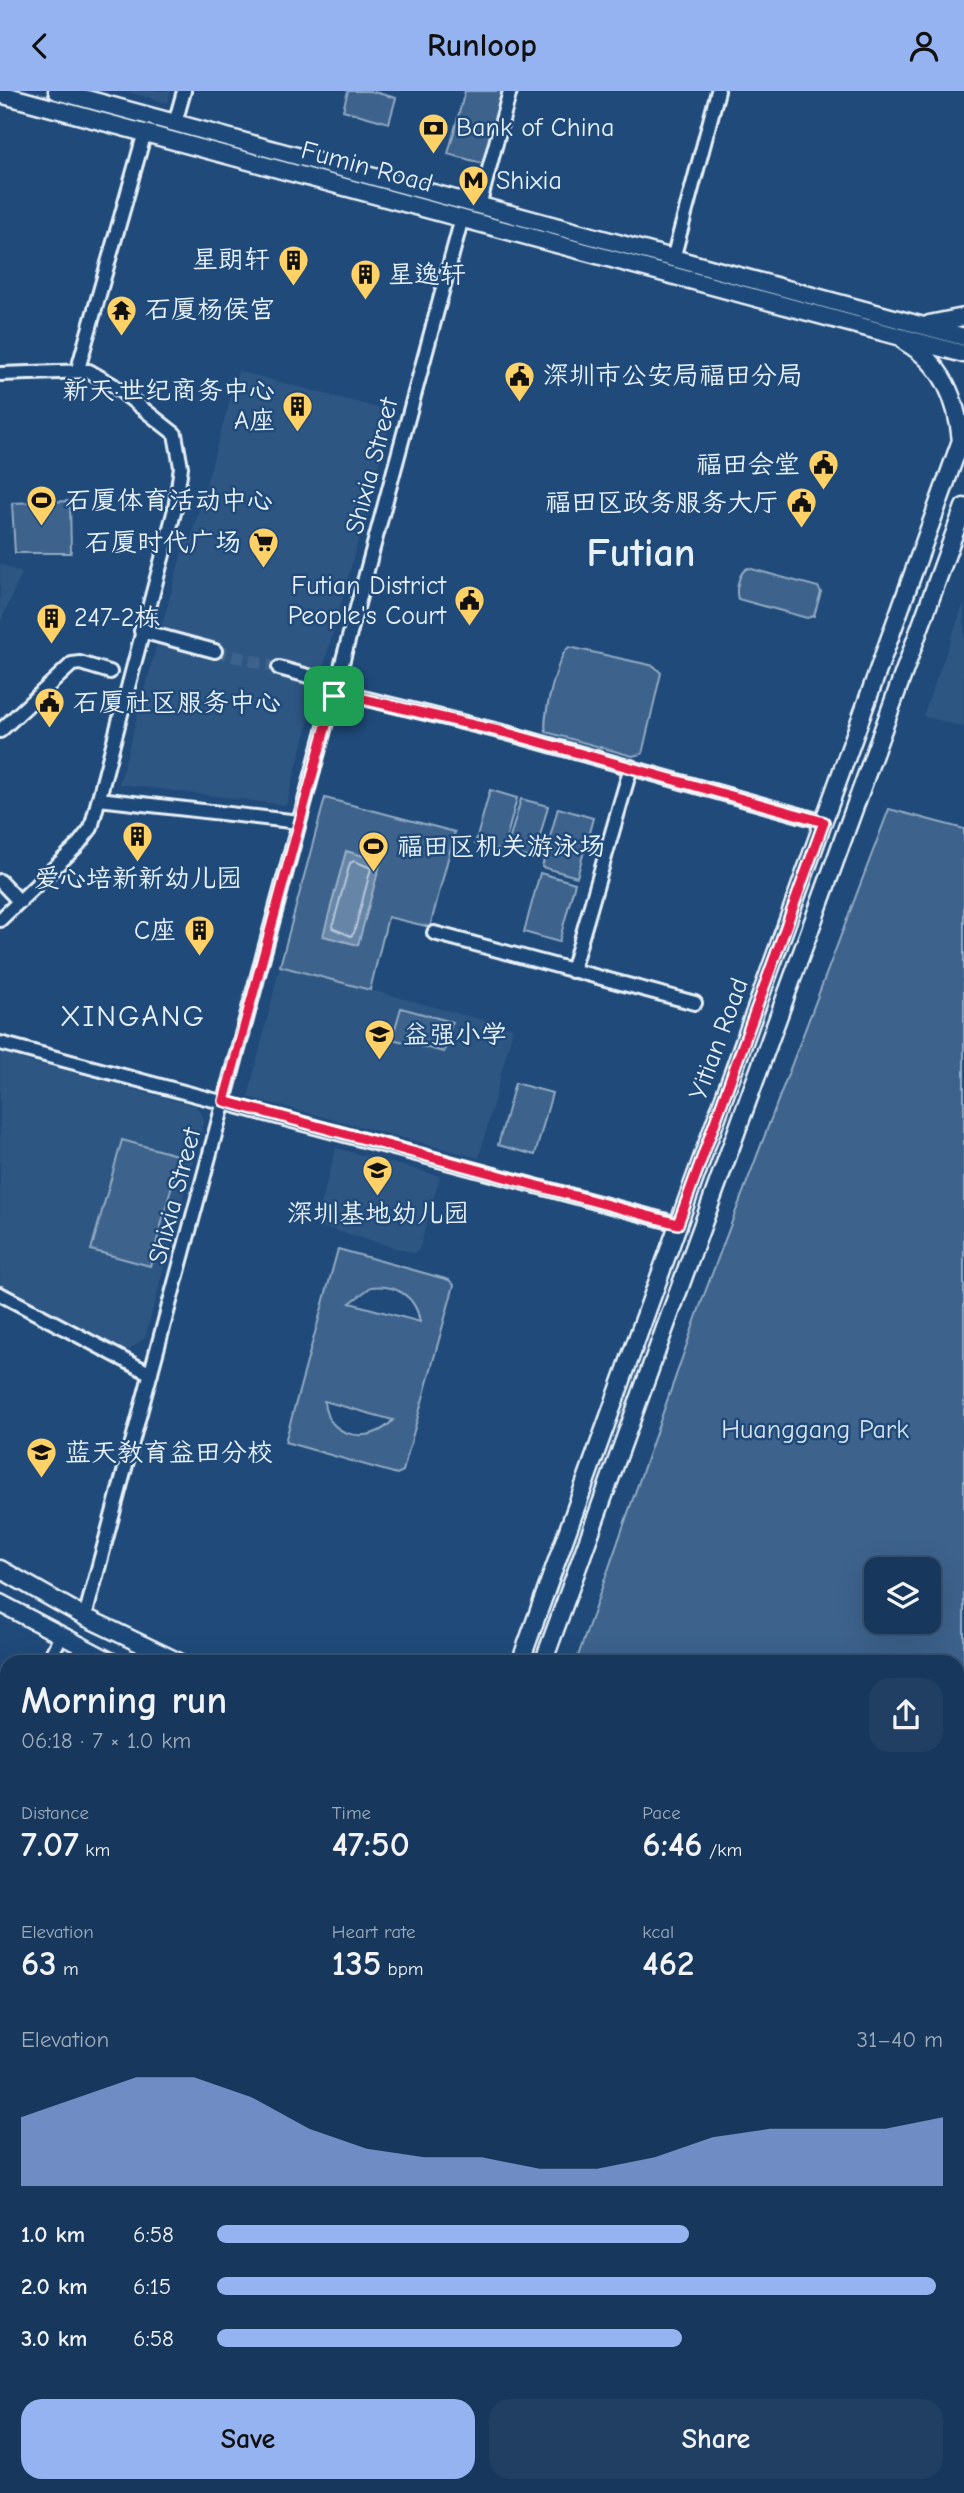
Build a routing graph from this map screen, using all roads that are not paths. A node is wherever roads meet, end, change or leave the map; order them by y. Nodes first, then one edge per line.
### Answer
1 (57, 91) edge
2 (184, 91) edge
3 (510, 91) edge
4 (718, 91) edge
5 (0, 94) edge
6 (175, 123) junction
7 (145, 132) junction
8 (479, 206) junction
9 (463, 218) junction
10 (673, 259) junction
11 (964, 317) edge
12 (909, 322) junction
13 (890, 334) junction
14 (964, 337) edge
15 (964, 354) edge
16 (78, 369) junction
17 (0, 374) edge
18 (962, 437) edge
19 (964, 507) edge
20 (141, 631) junction
21 (215, 650) tunnel mouth
22 (279, 668) tunnel mouth
23 (110, 672) dead end
24 (335, 690) junction
25 (0, 731) edge
26 (631, 767) junction
27 (99, 799) junction
28 (299, 822) junction
29 (824, 822) junction
30 (0, 881) edge
31 (20, 902) junction
32 (0, 921) edge
33 (434, 933) dead end
34 (572, 971) junction
35 (695, 1003) dead end
36 (0, 1044) edge
37 (224, 1101) junction
38 (678, 1224) junction
39 (0, 1294) edge
40 (150, 1374) junction
41 (0, 1569) edge
42 (0, 1603) edge
43 (85, 1617) junction
44 (61, 1636) junction
45 (51, 1655) edge
46 (98, 1655) edge
47 (164, 1655) edge
48 (523, 1655) edge
49 (546, 1655) edge

1 - 6 main road, Fumin Road
2 - 6 street
3 - 8 street
4 - 10 street
5 - 7 main road, Fumin Road
6 - 8 main road, Fumin Road
7 - 9 main road, Fumin Road
7 - 16 street
8 - 10 main road, Fumin Road
9 - 13 main road, Fumin Road
9 - 24 street, Shixia Street
10 - 12 main road, Fumin Road
11 - 12 main road
12 - 14 main road, Fumin Road
13 - 15 main road, Fumin Road
13 - 18 main road
16 - 17 street
16 - 20 street
18 - 29 main road, Yitian Road
19 - 49 main road, Yitian Road
20 - 21 street
20 - 27 street
22 - 24 street
23 - 25 street
24 - 26 street
24 - 28 street, Shixia Street
26 - 29 street
26 - 34 street
27 - 28 street
27 - 31 street
28 - 37 street, Shixia Street
29 - 38 main road, Yitian Road
30 - 31 street
31 - 32 street
33 - 34 street
34 - 35 street
36 - 37 street
37 - 38 street
37 - 40 street, Shixia Street
38 - 48 main road, Yitian Road
39 - 40 street
40 - 43 street, Shixia Street
41 - 43 main road
42 - 44 main road
43 - 47 main road
44 - 45 street
44 - 46 main road

